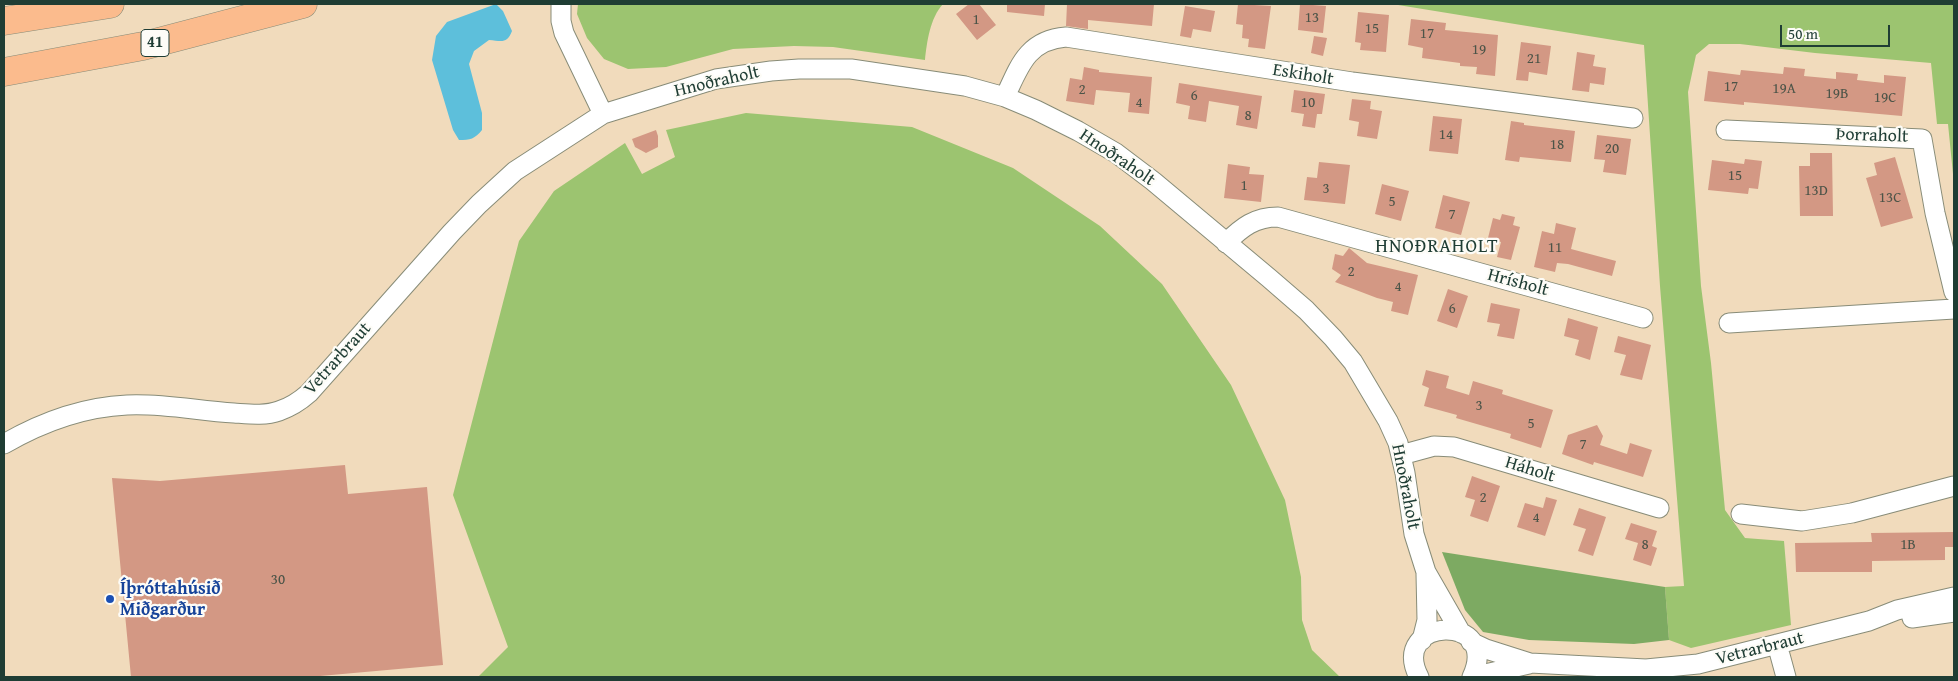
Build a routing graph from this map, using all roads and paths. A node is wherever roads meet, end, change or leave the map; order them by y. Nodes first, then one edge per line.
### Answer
1 (110, 4) edge
2 (303, 4) edge
3 (561, 4) edge
4 (4, 21) edge
5 (4, 72) edge
6 (1005, 97) junction
7 (603, 114) junction
8 (1633, 118) dead end
9 (1726, 130) dead end
10 (1226, 243) junction
11 (1954, 292) edge
12 (1954, 309) edge
13 (1643, 318) dead end
14 (1729, 323) dead end
15 (4, 444) edge
16 (1401, 456) junction
17 (1954, 486) edge
18 (1659, 508) dead end
19 (1740, 514) dead end
20 (1426, 572) junction
21 (1954, 597) edge
22 (1954, 612) edge
23 (1869, 621) junction
24 (1466, 638) junction
25 (1422, 640) junction
26 (1777, 644) junction
27 (1530, 663) junction
28 (1420, 677) edge
29 (1472, 677) edge
30 (1786, 677) edge

1 - 4 highway
2 - 5 highway, 41
3 - 7 street
6 - 7 street, Hnoðraholt
6 - 8 street, Eskiholt
6 - 10 street, Hnoðraholt
7 - 15 street, Vetrarbraut
9 - 11 street, Þorraholt
10 - 13 street, Hrísholt
10 - 16 street, Hnoðraholt
12 - 14 street
16 - 18 street, Háholt
16 - 20 street, Hnoðraholt
17 - 19 street
20 - 24 street, Hnoðraholt
20 - 25 street, Hnoðraholt
21 - 23 street, Vetrarbraut
22 - 23 street, Vetrarbraut
23 - 26 street, Vetrarbraut
24 - 25 street, Vetrarbraut
24 - 27 street, Vetrarbraut
24 - 29 street, Vetrarbraut
25 - 28 street
26 - 27 street, Vetrarbraut
26 - 30 street
27 - 29 street, Vetrarbraut

